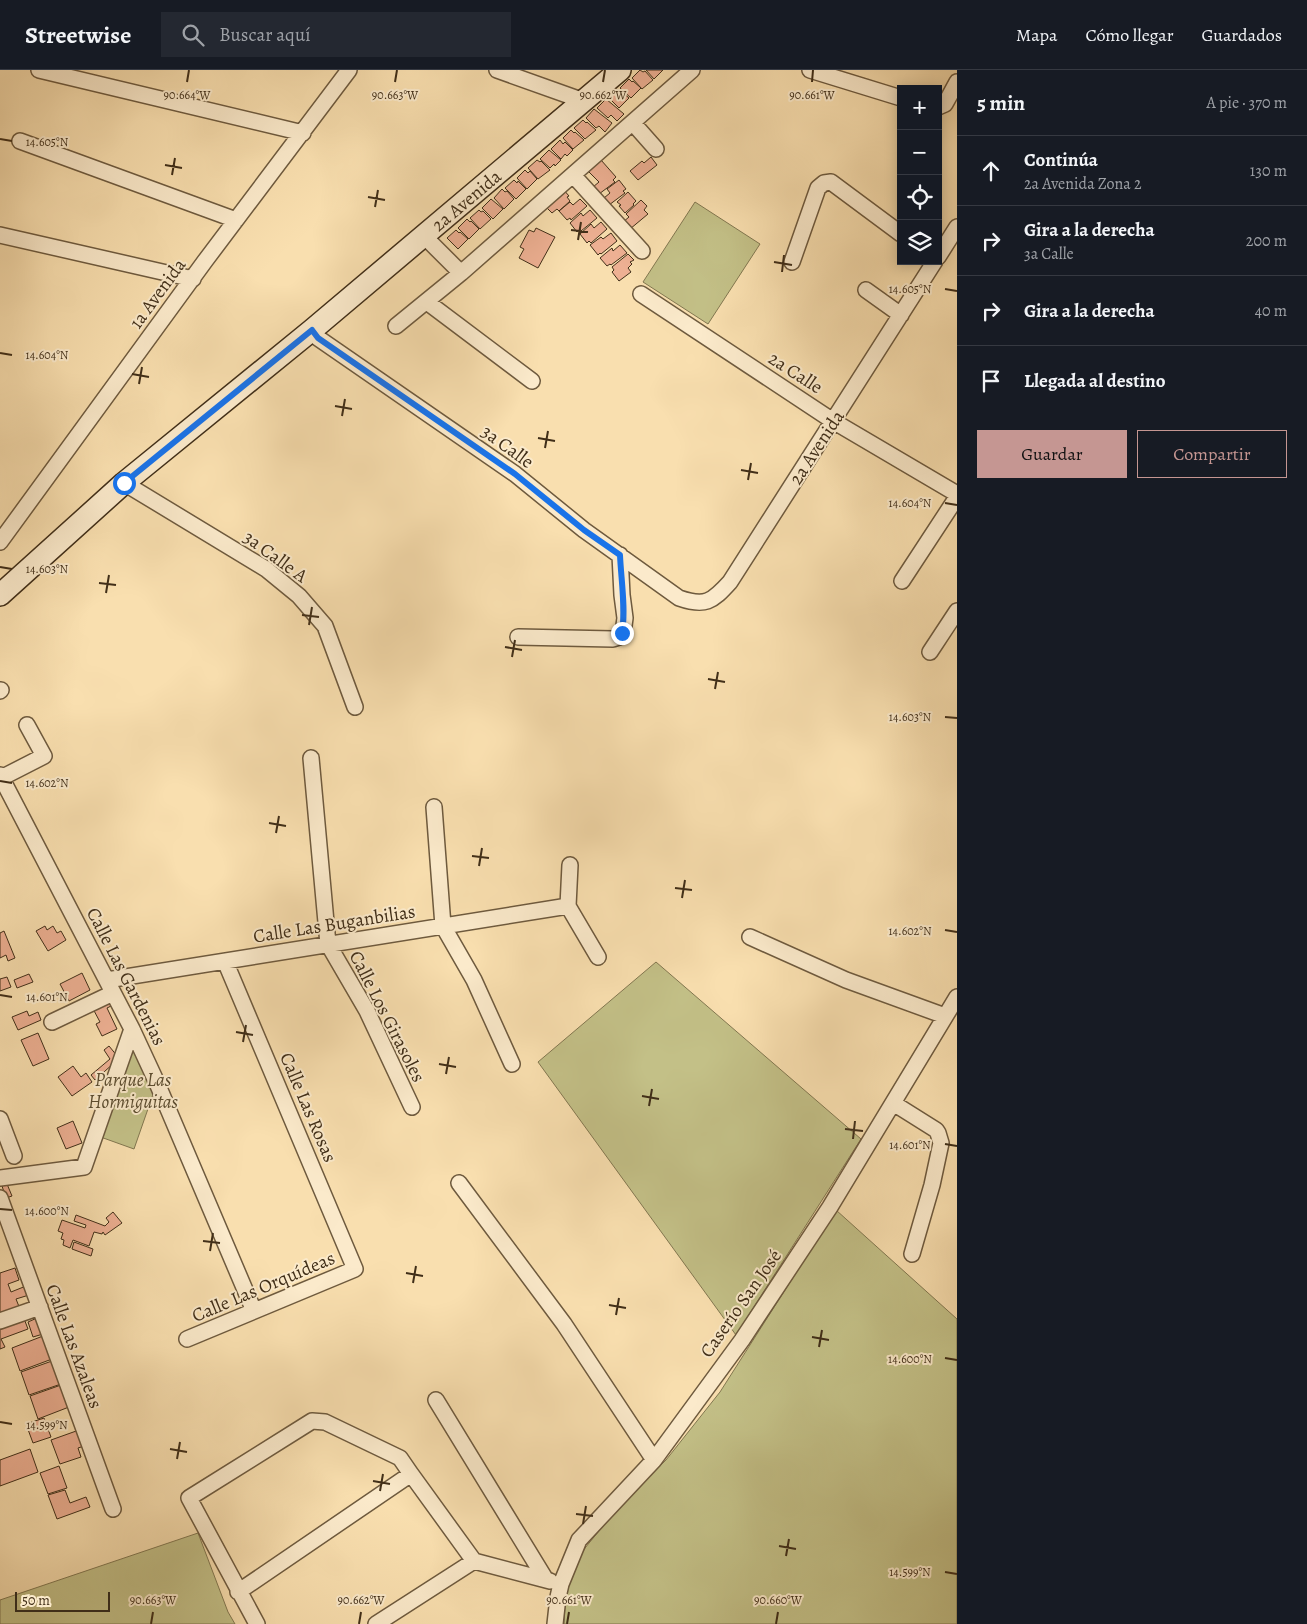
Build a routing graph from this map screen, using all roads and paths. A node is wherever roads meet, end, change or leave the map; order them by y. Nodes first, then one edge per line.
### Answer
1 (349, 70) edge
2 (497, 70) edge
3 (620, 70) edge
4 (692, 70) edge
5 (810, 70) edge
6 (49, 71) edge
7 (957, 82) edge
8 (897, 97) edge
9 (584, 101) junction
10 (942, 106) edge
11 (633, 123) junction
12 (303, 134) junction
13 (20, 141) dead end
14 (656, 149) dead end
15 (573, 175) junction
16 (236, 220) junction
17 (957, 227) edge
18 (897, 231) edge
19 (0, 235) edge
20 (424, 236) junction
21 (642, 251) dead end
22 (942, 251) edge
23 (792, 262) dead end
24 (932, 265) edge
25 (461, 273) junction
26 (193, 279) junction
27 (866, 290) dead end
28 (641, 294) dead end
29 (427, 302) junction
30 (901, 315) junction
31 (396, 326) dead end
32 (312, 330) junction
33 (532, 381) dead end
34 (833, 421) junction
35 (124, 483) junction
36 (957, 496) edge
37 (2, 535) edge
38 (620, 555) junction
39 (902, 581) dead end
40 (0, 595) edge
41 (679, 598) joint
42 (957, 611) edge
43 (518, 637) dead end
44 (930, 652) dead end
45 (355, 707) dead end
46 (28, 725) dead end
47 (311, 758) dead end
48 (1, 776) edge
49 (434, 807) dead end
50 (570, 865) dead end
51 (568, 906) junction
52 (443, 926) junction
53 (750, 937) dead end
54 (328, 944) junction
55 (598, 958) dead end
56 (225, 961) junction
57 (110, 986) junction
58 (957, 997) edge
59 (945, 1016) junction
60 (52, 1022) dead end
61 (132, 1029) junction
62 (512, 1064) dead end
63 (893, 1103) junction
64 (412, 1107) dead end
65 (0, 1120) edge
66 (14, 1156) dead end
67 (0, 1178) edge
68 (459, 1183) dead end
69 (0, 1198) edge
70 (912, 1254) dead end
71 (355, 1269) joint
72 (40, 1307) junction
73 (254, 1311) junction
74 (0, 1321) edge
75 (187, 1339) dead end
76 (436, 1400) dead end
77 (654, 1460) junction
78 (410, 1474) junction
79 (113, 1509) dead end
80 (474, 1561) junction
81 (553, 1582) junction
82 (238, 1592) junction
83 (257, 1624) edge
84 (376, 1624) edge
85 (555, 1624) edge

1 - 12 street, 1a Avenida
2 - 9 street
3 - 9 street, 2a Avenida
4 - 11 street
5 - 8 street
6 - 12 street
7 - 10 street
9 - 20 street, 2a Avenida
11 - 14 street
11 - 15 street
12 - 16 street, 1a Avenida
13 - 16 street
15 - 21 street
15 - 25 street
16 - 26 street, 1a Avenida
17 - 22 street
18 - 23 street
19 - 26 street
20 - 25 street
20 - 32 street, 2a Avenida
24 - 30 street, 2a Avenida
25 - 29 street
26 - 37 street, 1a Avenida
27 - 30 street
28 - 34 street, 2a Calle
29 - 31 street
29 - 33 street
30 - 34 street, 2a Avenida
32 - 35 street, 2a Avenida
32 - 38 street, 3a Calle
34 - 36 street, 2a Calle
34 - 41 street, 2a Avenida
35 - 40 street, 2a Avenida
35 - 45 street, 3a Calle A
36 - 39 street
38 - 41 street, 3a Calle
38 - 43 street
42 - 44 street
46 - 48 street
47 - 54 street
48 - 57 street, Calle Las Gardenias
49 - 52 street
50 - 51 street
51 - 52 street, Calle Las Buganbilias
51 - 55 street
52 - 54 street, Calle Las Buganbilias
52 - 62 street
53 - 59 street
54 - 56 street, Calle Las Buganbilias
54 - 64 street, Calle Los Girasoles
56 - 57 street, Calle Las Buganbilias
56 - 71 street, Calle Las Rosas
57 - 60 street, Calle Las Buganbilias
57 - 61 street, Calle Las Gardenias
58 - 59 street, Caserío San José
59 - 63 street, Caserío San José
61 - 67 street
61 - 73 street, Calle Las Gardenias
63 - 70 street
63 - 77 street, Caserío San José
65 - 66 street
68 - 77 street
69 - 72 street, Calle Las Azaleas
71 - 73 street, Calle Las Orquídeas
72 - 74 street
72 - 79 street, Calle Las Azaleas
73 - 75 street, Calle Las Orquídeas
76 - 81 street
77 - 81 street, Caserío San José
78 - 80 street
78 - 82 street
78 - 82 street
80 - 81 street
80 - 84 street
81 - 85 street, Caserío San José
82 - 83 street

